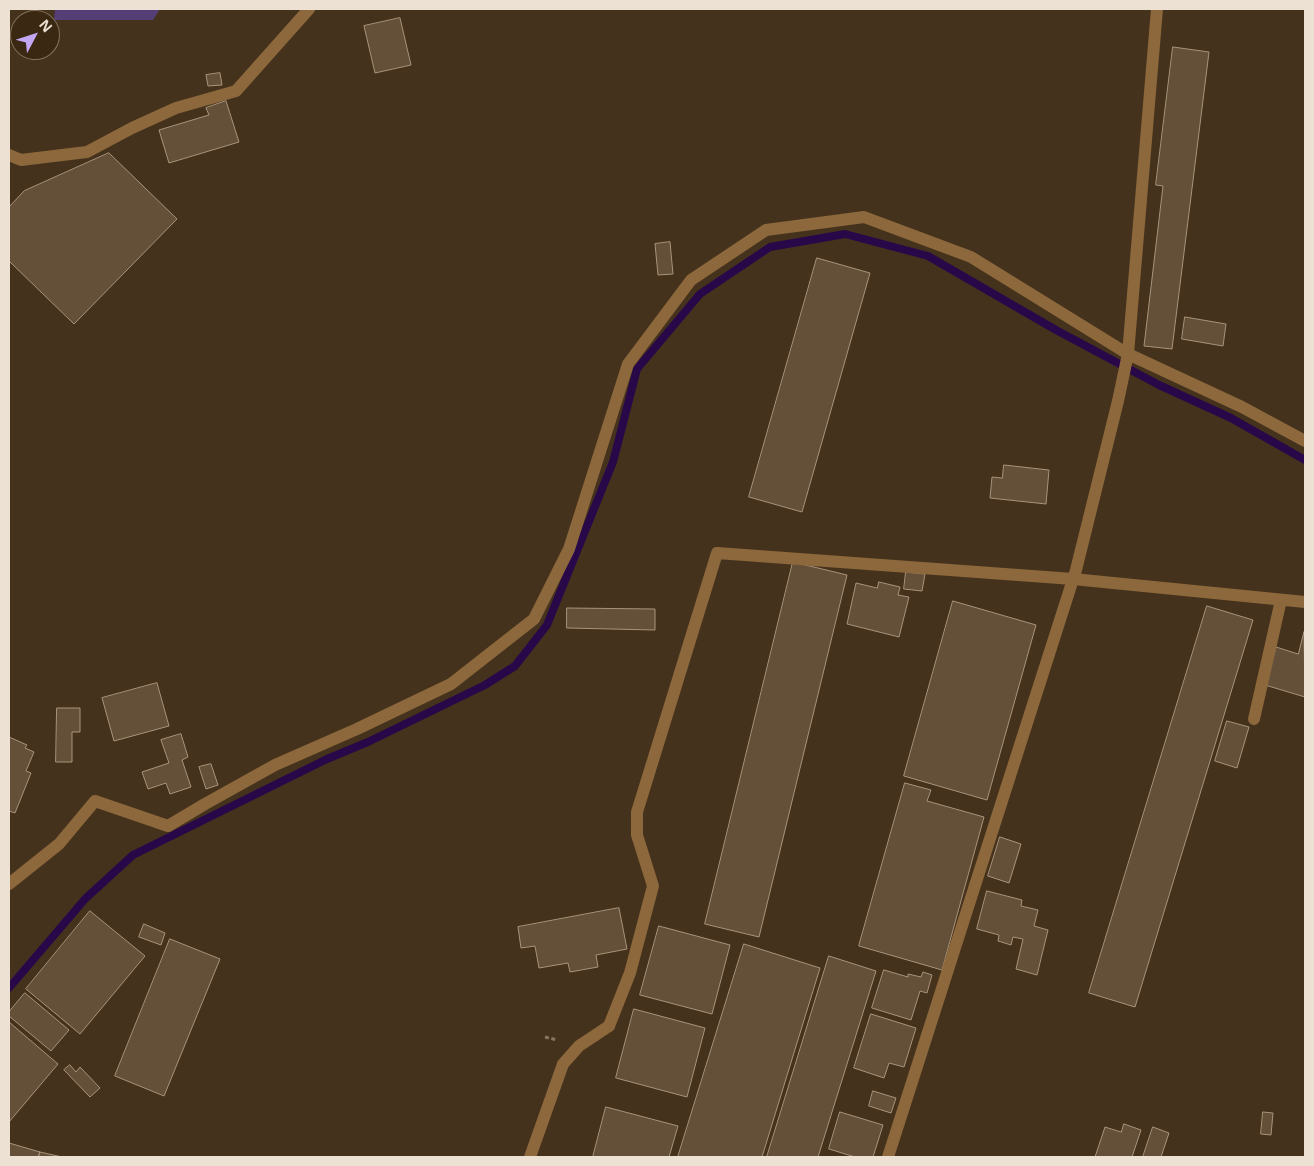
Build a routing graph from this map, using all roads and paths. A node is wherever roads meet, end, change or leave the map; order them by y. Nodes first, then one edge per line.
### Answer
1 (310, 9) edge
2 (1157, 9) edge
3 (9, 155) edge
4 (1127, 359) junction
5 (1305, 441) edge
6 (1072, 579) junction
7 (1281, 600) junction
8 (1305, 602) edge
9 (1254, 719) dead end
10 (9, 884) edge
11 (530, 1157) edge
12 (888, 1157) edge

1 - 3 street
2 - 4 street
4 - 5 street
4 - 6 street
4 - 10 street
6 - 7 street
6 - 11 street
6 - 12 street
7 - 8 street
7 - 9 street

